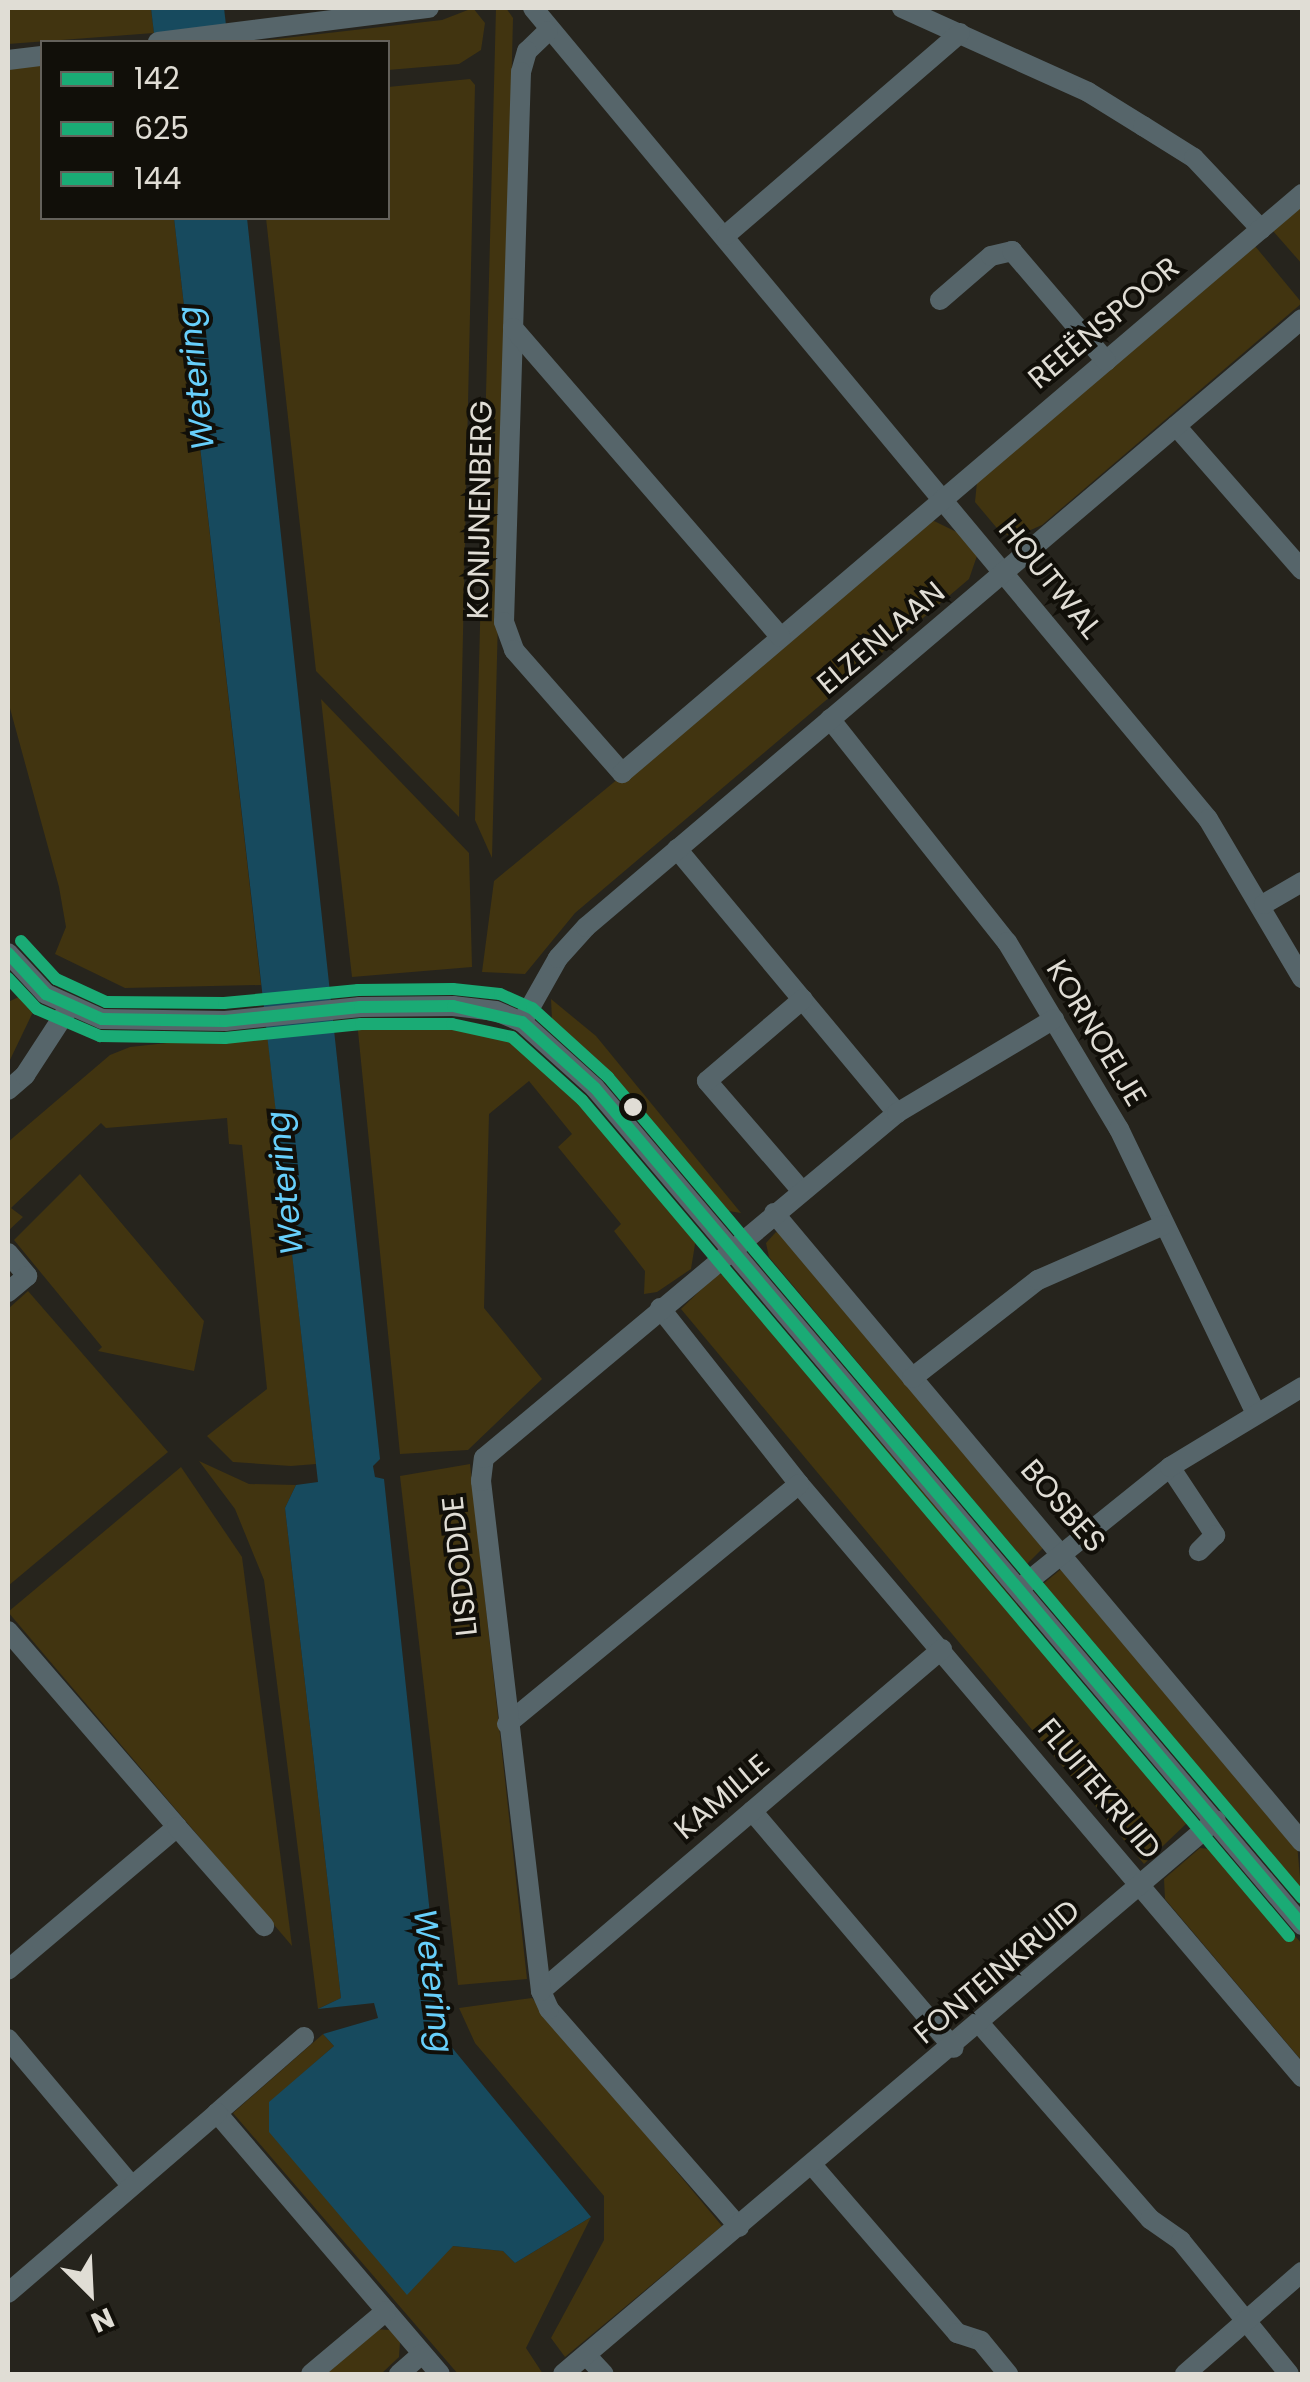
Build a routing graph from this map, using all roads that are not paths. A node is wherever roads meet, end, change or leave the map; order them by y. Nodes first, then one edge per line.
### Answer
1 (429, 8) edge
2 (533, 8) edge
3 (902, 8) edge
4 (548, 31) junction
5 (960, 33) junction
6 (176, 40) edge
7 (40, 56) edge
8 (8, 60) edge
9 (1302, 194) edge
10 (1261, 229) junction
11 (726, 235) junction
12 (940, 300) dead end
13 (1302, 319) edge
14 (513, 328) junction
15 (1106, 360) junction
16 (1176, 426) junction
17 (943, 497) junction
18 (1302, 570) edge
19 (1006, 572) junction
20 (782, 637) junction
21 (830, 719) junction
22 (678, 850) junction
23 (1302, 882) edge
24 (1264, 904) junction
25 (8, 953) edge
26 (1302, 978) edge
27 (802, 999) junction
28 (70, 1006) junction
29 (1054, 1019) junction
30 (522, 1022) junction
31 (8, 1090) edge
32 (896, 1113) junction
33 (801, 1190) junction
34 (774, 1212) junction
35 (1164, 1225) junction
36 (731, 1248) junction
37 (8, 1253) edge
38 (8, 1292) edge
39 (660, 1308) junction
40 (912, 1378) junction
41 (1302, 1387) edge
42 (1255, 1412) junction
43 (1170, 1467) junction
44 (799, 1484) junction
45 (1062, 1550) junction
46 (1198, 1551) dead end
47 (1021, 1587) junction
48 (8, 1630) edge
49 (942, 1650) junction
50 (507, 1724) junction
51 (752, 1811) junction
52 (1216, 1820) junction
53 (177, 1826) junction
54 (1302, 1842) edge
55 (1142, 1887) junction
56 (1302, 1925) edge
57 (264, 1926) dead end
58 (8, 1970) edge
59 (541, 1990) junction
60 (980, 2024) junction
61 (304, 2037) dead end
62 (8, 2040) edge
63 (954, 2048) junction
64 (1302, 2077) edge
65 (217, 2112) junction
66 (813, 2166) junction
67 (132, 2186) junction
68 (739, 2227) junction
69 (1302, 2272) edge
70 (8, 2293) edge
71 (386, 2312) junction
72 (1247, 2319) junction
73 (422, 2354) junction
74 (586, 2355) junction
75 (311, 2374) edge
76 (398, 2374) edge
77 (440, 2374) edge
78 (563, 2374) edge
79 (604, 2374) edge
80 (1008, 2374) edge
81 (1186, 2374) edge
82 (1289, 2374) edge

1 - 6 street
2 - 4 street, HOUTWAL
3 - 5 street
4 - 11 street, HOUTWAL
4 - 14 street, KONIJNENBERG
5 - 10 street
5 - 11 street
7 - 8 street
9 - 10 street, REEËNSPOOR
10 - 15 street, REEËNSPOOR
11 - 17 street, HOUTWAL
12 - 15 street
13 - 16 street, ELZENLAAN
14 - 20 street
14 - 20 street, KONIJNENBERG
15 - 17 street, REEËNSPOOR
16 - 18 street
16 - 19 street, ELZENLAAN
17 - 19 street, HOUTWAL
17 - 20 street, KONIJNENBERG
19 - 21 street, ELZENLAAN
19 - 24 street, HOUTWAL
21 - 22 street, ELZENLAAN
21 - 29 street, KORNOELJE
22 - 27 street
22 - 30 street, ELZENLAAN
23 - 24 street
24 - 26 street, HOUTWAL
25 - 28 street
27 - 32 street
27 - 33 street
28 - 30 street
28 - 31 street
29 - 32 street, LISDODDE
29 - 35 street, KORNOELJE
30 - 36 street
32 - 33 street, LISDODDE
33 - 34 street, LISDODDE
34 - 36 street, LISDODDE
34 - 40 street, BOSBES
35 - 40 street
35 - 42 street, KORNOELJE
36 - 39 street, LISDODDE
36 - 47 street
37 - 38 street
39 - 44 street, FLUITEKRUID
39 - 50 street, LISDODDE
40 - 45 street, BOSBES
41 - 42 street
42 - 43 street
43 - 45 street
43 - 46 street
44 - 49 street, FLUITEKRUID
44 - 50 street
45 - 47 street
45 - 54 street, BOSBES
47 - 52 street
48 - 53 street
49 - 51 street, KAMILLE
49 - 55 street, FLUITEKRUID
50 - 59 street, LISDODDE
51 - 59 street, KAMILLE
51 - 63 street
52 - 55 street, FONTEINKRUID
52 - 56 street
53 - 57 street
53 - 58 street
55 - 60 street, FONTEINKRUID
55 - 64 street, FLUITEKRUID
59 - 68 street
60 - 63 street, FONTEINKRUID
60 - 72 street
61 - 65 street
62 - 67 street
63 - 66 street, FONTEINKRUID
65 - 67 street
65 - 71 street
66 - 68 street, FONTEINKRUID
66 - 80 street
67 - 70 street
68 - 74 street, FONTEINKRUID
69 - 72 street
71 - 73 street
71 - 75 street
72 - 81 street
72 - 82 street
73 - 76 street
73 - 77 street
74 - 78 street, FONTEINKRUID
74 - 79 street

